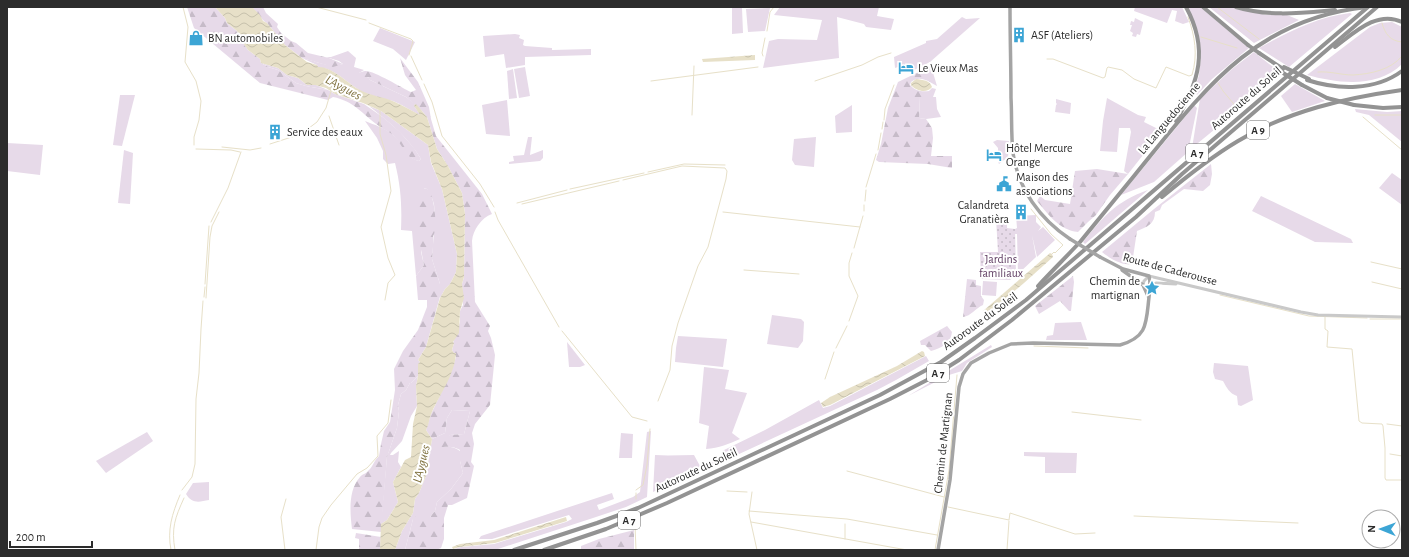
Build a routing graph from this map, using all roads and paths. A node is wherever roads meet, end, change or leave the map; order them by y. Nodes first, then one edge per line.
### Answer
1 (1010, 7) edge
2 (1186, 7) edge
3 (1204, 7) edge
4 (1236, 7) edge
5 (1367, 7) edge
6 (1377, 7) edge
7 (1353, 9) junction
8 (1402, 22) edge
9 (1312, 63) junction
10 (1282, 69) junction
11 (1402, 70) edge
12 (1402, 90) edge
13 (1402, 107) edge
14 (1166, 137) junction
15 (1136, 216) junction
16 (1118, 267) junction
17 (1149, 276) junction
18 (1142, 285) junction
19 (1186, 285) junction
20 (1150, 286) junction
21 (1149, 299) junction
22 (1026, 300) junction
23 (1402, 317) edge
24 (514, 550) edge
25 (544, 550) edge
26 (938, 550) edge

1 - 16 main road, Route de Caderousse, bridge
2 - 14 highway
3 - 10 highway, bridge
4 - 7 highway
5 - 7 highway, La Languedocienne
5 - 22 highway, Autoroute du Soleil / A 7
6 - 9 highway, Autoroute du Soleil / A 7
7 - 14 highway, La Languedocienne
8 - 9 highway
9 - 15 highway, Autoroute du Soleil / A 7
10 - 11 highway, bridge
10 - 13 highway, bridge
12 - 15 highway, A 9
14 - 22 highway, La Languedocienne
15 - 25 highway, Autoroute du Soleil / A 7
16 - 17 main road, Route de Caderousse
16 - 18 main road
17 - 18 street
17 - 19 street, Route de Caderousse
17 - 20 main road, Chemin de Martignan
18 - 21 main road
19 - 20 street
19 - 23 street, Route de Caderousse
20 - 21 main road, Chemin de Martignan
21 - 26 main road, Chemin de Martignan
22 - 24 highway, Autoroute du Soleil / A 7

